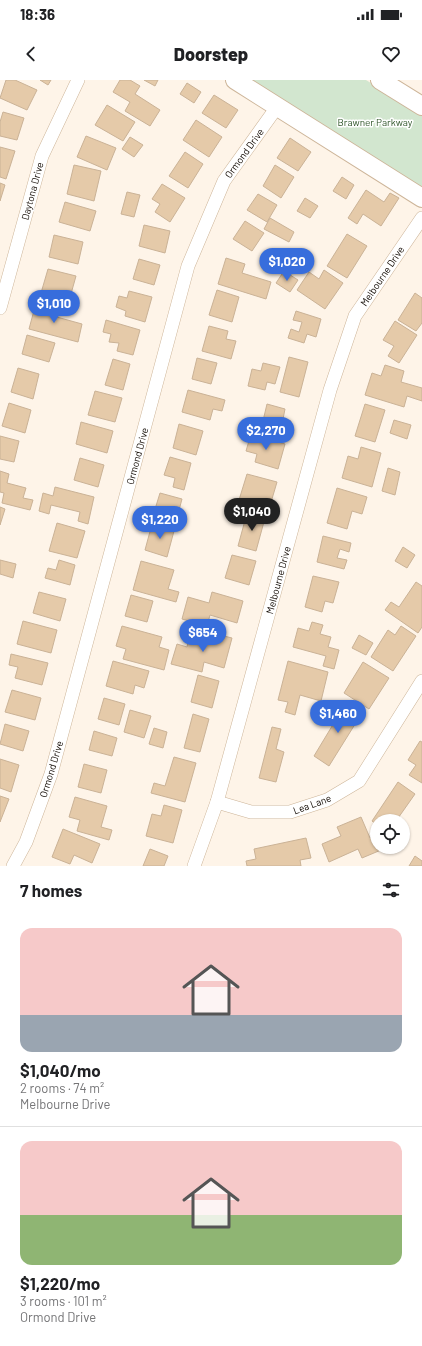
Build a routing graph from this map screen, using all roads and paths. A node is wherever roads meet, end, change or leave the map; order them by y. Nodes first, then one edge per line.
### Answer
1 (78, 80) edge
2 (235, 80) edge
3 (380, 80) edge
4 (422, 106) edge
5 (277, 107) junction
6 (422, 198) edge
7 (422, 218) edge
8 (0, 308) edge
9 (422, 681) edge
10 (217, 802) junction
11 (13, 866) edge
12 (194, 866) edge

1 - 8 street, Daytona Drive
2 - 5 street
3 - 4 street
5 - 6 street
5 - 11 street, Ormond Drive
7 - 10 street, Melbourne Drive
9 - 10 street, Lea Lane
10 - 12 street, Melbourne Drive

